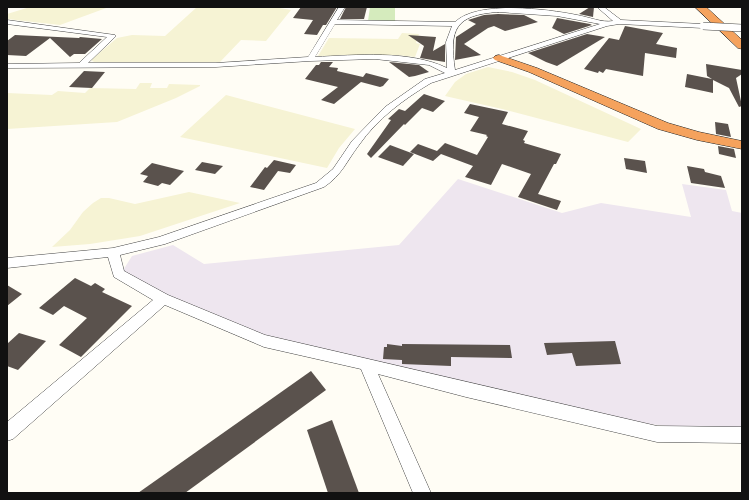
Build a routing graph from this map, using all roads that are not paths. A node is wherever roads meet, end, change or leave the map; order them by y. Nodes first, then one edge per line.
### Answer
1 (342, 7) edge
2 (470, 7) edge
3 (600, 7) edge
4 (700, 7) edge
5 (711, 7) edge
6 (526, 9) edge
7 (489, 11) junction
8 (7, 22) edge
9 (334, 22) junction
10 (619, 22) junction
11 (456, 24) junction
12 (606, 24) junction
13 (742, 28) edge
14 (742, 37) edge
15 (742, 46) edge
16 (504, 56) junction
17 (310, 59) junction
18 (82, 65) junction
19 (7, 66) edge
20 (452, 72) junction
21 (742, 145) edge
22 (113, 252) junction
23 (7, 263) edge
24 (164, 299) junction
25 (366, 364) junction
26 (7, 434) edge
27 (742, 435) edge
28 (422, 493) edge

1 - 9 street
2 - 7 street
3 - 10 street
4 - 15 highway
5 - 14 highway
6 - 7 street
6 - 12 street
7 - 11 street
8 - 18 street
9 - 11 street
9 - 17 street
10 - 12 street
10 - 13 street, bridge
11 - 20 street
12 - 16 street
16 - 20 street
16 - 21 highway
17 - 18 street
17 - 20 street
18 - 19 street
20 - 22 street
22 - 23 street
22 - 24 street
24 - 25 street
24 - 26 street
25 - 27 street
25 - 28 street

